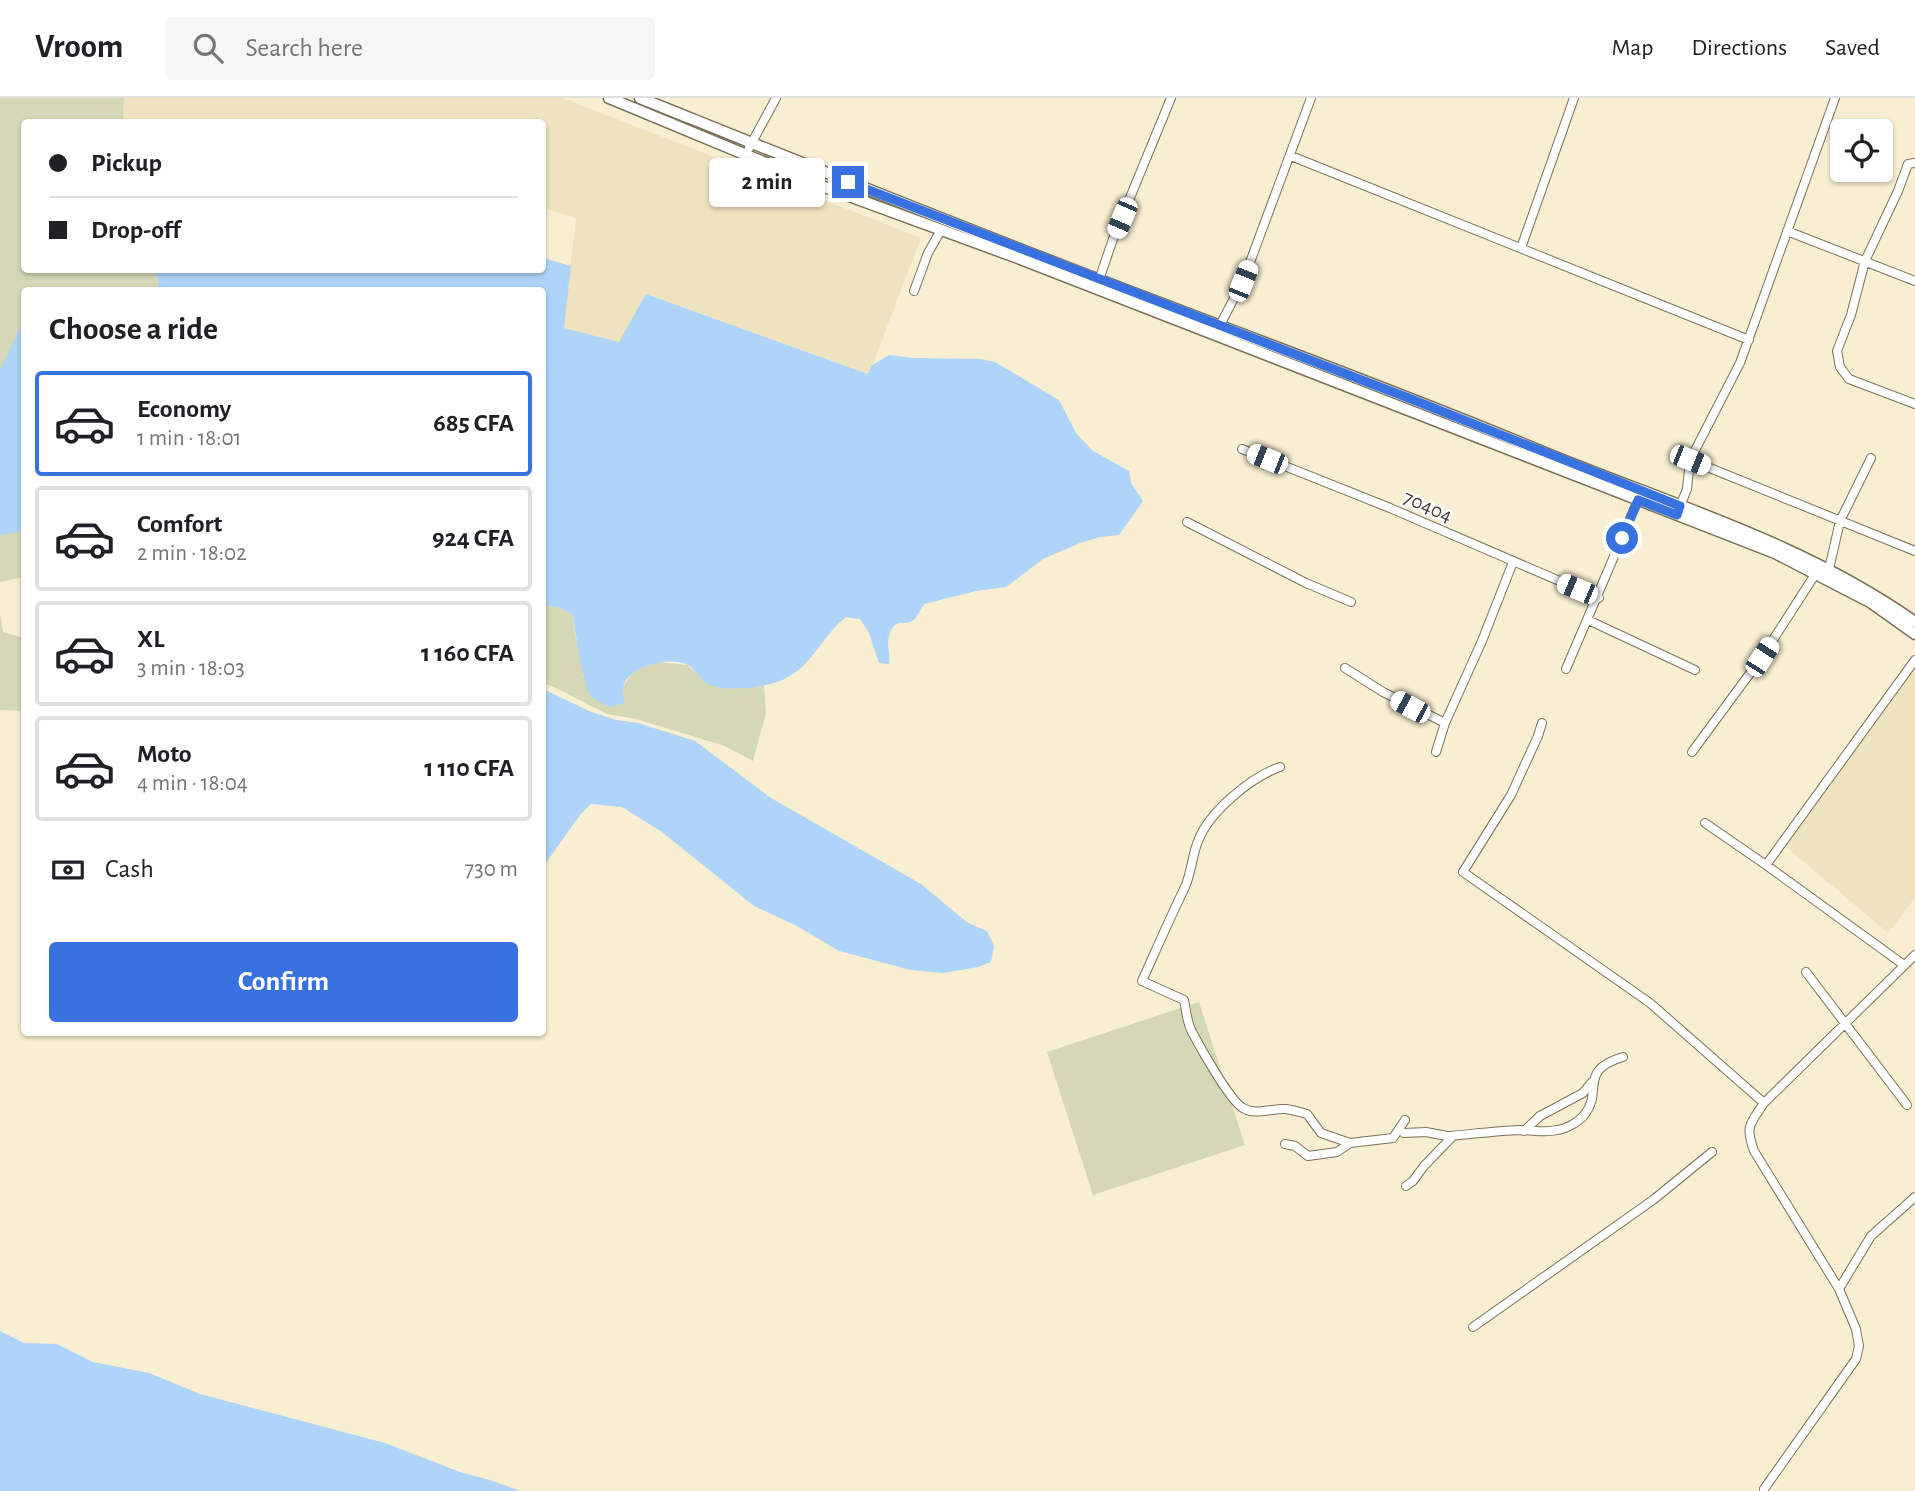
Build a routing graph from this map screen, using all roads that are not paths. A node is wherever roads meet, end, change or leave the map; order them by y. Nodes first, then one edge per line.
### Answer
1 (610, 98) edge
2 (640, 98) edge
3 (776, 98) edge
4 (1171, 98) edge
5 (1311, 98) edge
6 (1574, 98) edge
7 (1835, 98) edge
8 (748, 149) junction
9 (1291, 156) junction
10 (1915, 163) edge
11 (941, 230) junction
12 (1787, 231) junction
13 (1521, 248) junction
14 (1865, 261) junction
15 (1099, 280) junction
16 (1915, 281) edge
17 (914, 291) dead end
18 (1217, 330) junction
19 (1749, 340) junction
20 (1915, 404) edge
21 (1242, 449) dead end
22 (1871, 458) dead end
23 (1690, 460) junction
24 (1638, 500) junction
25 (1678, 510) junction
26 (1840, 521) junction
27 (1187, 522) dead end
28 (1915, 551) edge
29 (1513, 562) junction
30 (1829, 569) junction
31 (1816, 573) junction
32 (1599, 598) junction
33 (1351, 601) dead end
34 (1588, 620) junction
35 (1915, 622) edge
36 (1915, 634) edge
37 (1915, 660) edge
38 (1345, 668) dead end
39 (1566, 670) dead end
40 (1695, 670) dead end
41 (1445, 723) junction
42 (1542, 723) dead end
43 (1436, 752) dead end
44 (1692, 752) dead end
45 (1280, 767) dead end
46 (1705, 823) dead end
47 (1766, 865) junction
48 (1915, 955) edge
49 (1904, 965) junction
50 (1806, 972) dead end
51 (1844, 1023) junction
52 (1623, 1057) dead end
53 (1593, 1081) junction
54 (1764, 1103) junction
55 (1907, 1105) dead end
56 (1405, 1120) dead end
57 (1524, 1130) junction
58 (1404, 1133) dead end
59 (1450, 1136) junction
60 (1350, 1143) junction
61 (1285, 1144) dead end
62 (1712, 1153) dead end
63 (1406, 1186) dead end
64 (1915, 1197) edge
65 (1839, 1289) junction
66 (1472, 1327) dead end
67 (1764, 1489) dead end

1 - 8 main road
2 - 8 main road
3 - 8 street
4 - 15 street
5 - 9 street
6 - 13 street
7 - 12 street
8 - 11 main road
8 - 15 main road
9 - 13 street
9 - 18 street
10 - 14 street
11 - 17 street
11 - 18 main road
12 - 14 street
12 - 19 street
13 - 19 street
14 - 16 street
14 - 20 street
15 - 18 main road
18 - 24 main road
18 - 25 main road
19 - 23 street
21 - 29 street, 70404
22 - 26 street
23 - 25 street
23 - 26 street
24 - 25 main road
24 - 32 street
25 - 30 main road
25 - 31 main road
26 - 28 street
26 - 30 street
27 - 33 street
29 - 32 street, 70404
29 - 41 street
30 - 35 main road
31 - 36 main road
31 - 44 street
32 - 34 street
34 - 39 street
34 - 40 street
37 - 47 street
38 - 41 street
41 - 43 street
42 - 54 street
45 - 60 street
46 - 47 street
47 - 49 street
48 - 49 street
49 - 51 street
50 - 51 street
51 - 54 street
51 - 55 street
52 - 53 street
53 - 57 street
53 - 57 street
54 - 65 street
56 - 60 street
57 - 59 street
58 - 59 street
59 - 63 street
60 - 61 street
62 - 66 street
64 - 65 street
65 - 67 street

